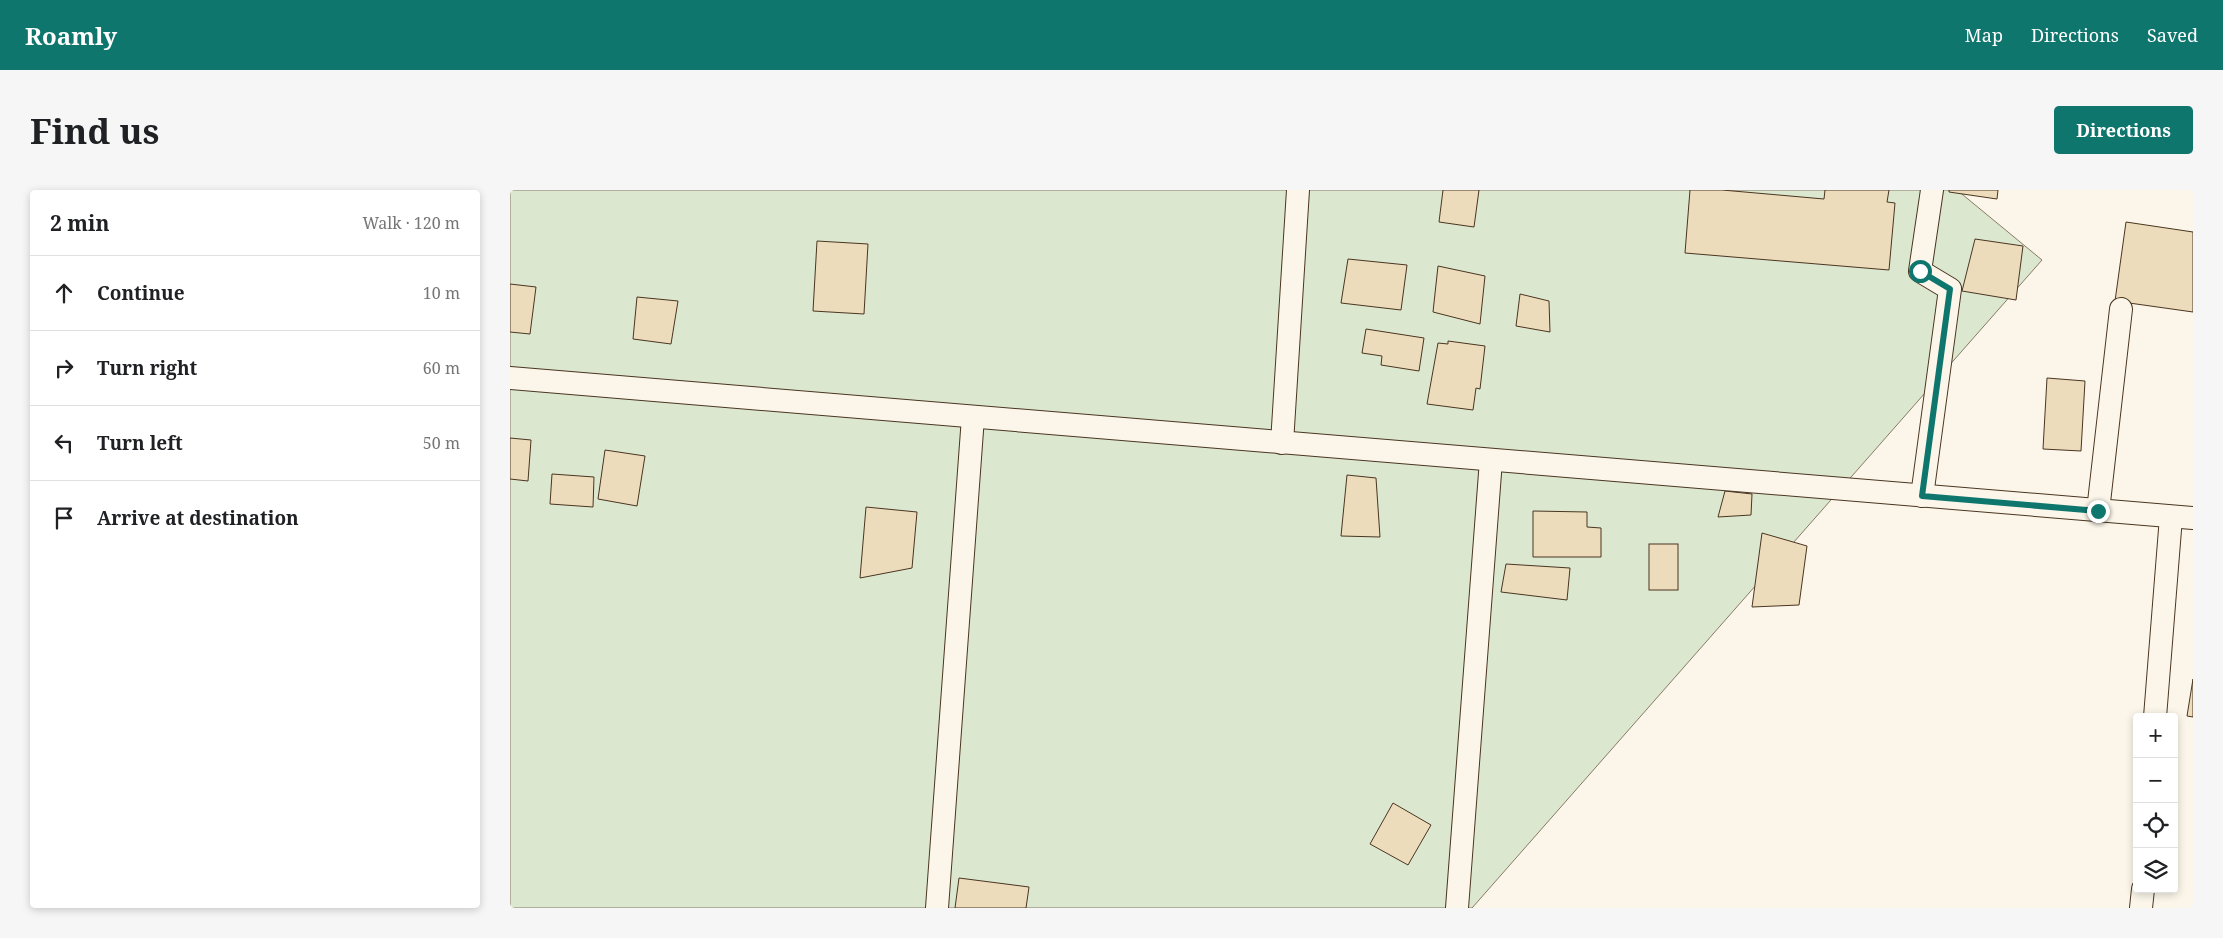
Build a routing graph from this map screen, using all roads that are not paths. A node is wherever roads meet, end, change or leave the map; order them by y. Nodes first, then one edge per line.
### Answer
1 (1298, 190) edge
2 (1932, 190) edge
3 (2121, 310) dead end
4 (510, 378) edge
5 (973, 417) junction
6 (1282, 443) junction
7 (1491, 460) junction
8 (1922, 496) junction
9 (2098, 511) junction
10 (2182, 518) edge
11 (2157, 713) edge
12 (2143, 893) edge
13 (937, 908) edge
14 (1457, 908) edge
15 (2141, 908) edge

1 - 6 street
2 - 8 street
3 - 9 street
4 - 5 street
5 - 6 street
5 - 13 street
6 - 7 street
7 - 8 street
7 - 14 street
8 - 9 street
9 - 10 street
10 - 11 street
12 - 15 street

